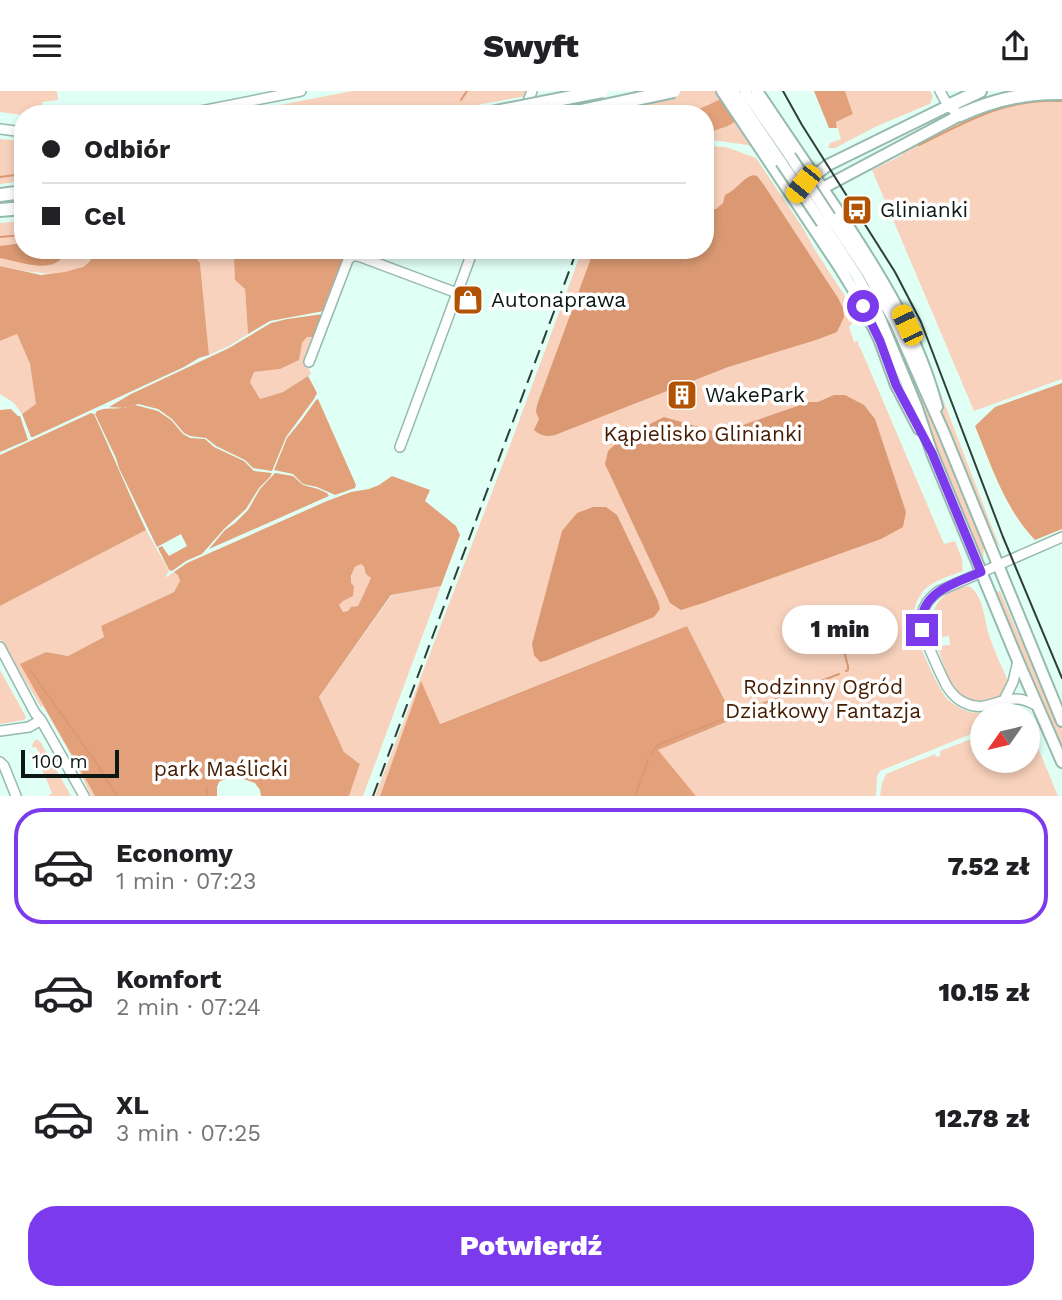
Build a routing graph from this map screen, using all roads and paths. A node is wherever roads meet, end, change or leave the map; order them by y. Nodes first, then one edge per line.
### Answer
1 (301, 91) edge
2 (560, 91) edge
3 (576, 91) edge
4 (602, 91) edge
5 (674, 91) edge
6 (722, 91) edge
7 (733, 91) edge
8 (745, 91) edge
9 (757, 91) edge
10 (940, 91) edge
11 (980, 91) edge
12 (1062, 93) edge
13 (231, 105) edge
14 (531, 105) edge
15 (609, 105) edge
16 (947, 106) junction
17 (960, 115) junction
18 (945, 123) junction
19 (785, 159) junction
20 (804, 161) junction
21 (828, 165) junction
22 (814, 176) junction
23 (822, 188) junction
24 (793, 197) junction
25 (826, 220) junction
26 (349, 259) edge
27 (366, 259) edge
28 (470, 259) edge
29 (457, 293) junction
30 (309, 362) dead end
31 (944, 433) junction
32 (400, 447) dead end
33 (932, 453) junction
34 (1062, 537) edge
35 (997, 565) junction
36 (981, 572) junction
37 (0, 647) edge
38 (1018, 661) junction
39 (1004, 700) junction
40 (1031, 703) edge
41 (1037, 703) edge
42 (1040, 711) edge
43 (41, 720) junction
44 (1062, 721) edge
45 (0, 731) edge
46 (0, 761) edge
47 (1062, 762) edge
48 (16, 796) edge
49 (84, 796) edge

1 - 13 street
2 - 3 street
4 - 14 highway, bridge
5 - 15 highway, bridge
6 - 24 main road
7 - 19 main road
8 - 19 main road
9 - 20 main road
10 - 16 street
11 - 16 highway
12 - 17 highway
16 - 17 street
16 - 18 street
16 - 21 main road
17 - 18 main road
18 - 23 main road
19 - 25 main road, bridge
20 - 21 main road
20 - 22 main road
21 - 22 main road
22 - 23 main road
22 - 24 main road
23 - 24 main road
23 - 31 main road
24 - 33 main road
25 - 31 main road
25 - 33 main road
26 - 30 street
27 - 29 street
28 - 29 street
29 - 32 street
31 - 35 main road
33 - 36 main road
34 - 35 street
35 - 36 street
35 - 44 main road
36 - 38 main road
36 - 39 street
37 - 43 street
38 - 39 street
38 - 41 main road
39 - 40 street
42 - 47 main road
43 - 45 street
43 - 49 street
46 - 48 street

